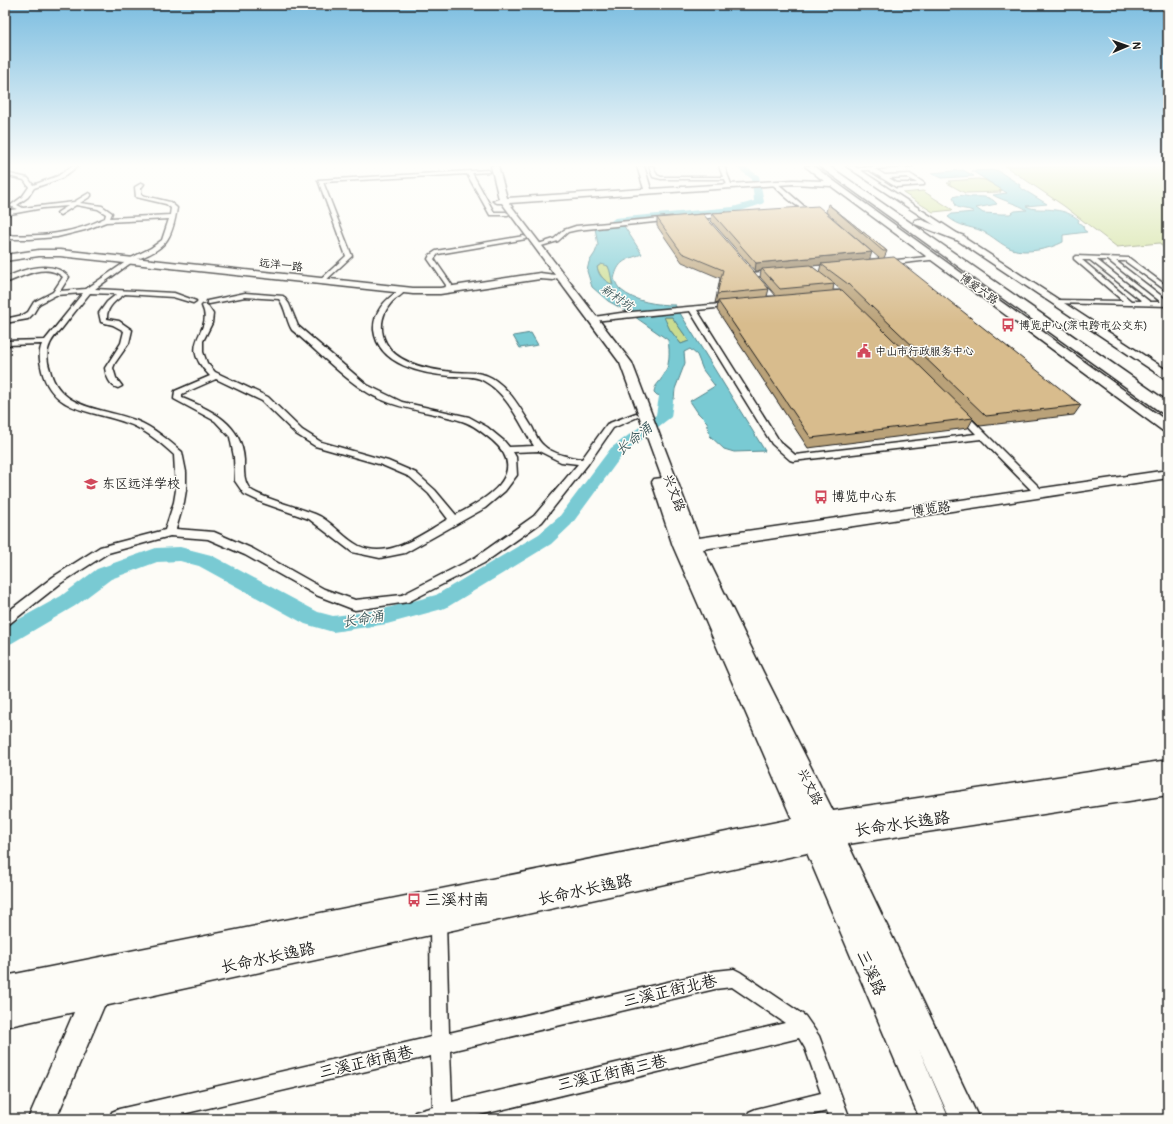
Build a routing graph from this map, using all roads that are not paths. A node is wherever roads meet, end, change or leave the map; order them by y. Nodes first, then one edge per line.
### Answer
1 (141, 218) edge
2 (173, 218) edge
3 (334, 218) edge
4 (509, 218) edge
5 (516, 218) edge
6 (682, 218) edge
7 (703, 218) edge
8 (881, 218) edge
9 (897, 218) edge
10 (914, 218) edge
11 (930, 218) edge
12 (106, 220) joint
13 (919, 222) junction
14 (706, 223) edge
15 (5, 236) edge
16 (524, 238) junction
17 (960, 238) junction
18 (538, 245) junction
19 (5, 257) edge
20 (936, 258) junction
21 (132, 259) junction
22 (1092, 259) junction
23 (1110, 259) junction
24 (543, 263) junction
25 (879, 264) edge
26 (746, 269) edge
27 (780, 272) edge
28 (554, 277) junction
29 (324, 280) junction
30 (5, 281) edge
31 (477, 286) junction
32 (448, 288) junction
33 (404, 290) junction
34 (1168, 290) edge
35 (88, 291) junction
36 (123, 292) junction
37 (55, 293) junction
38 (1056, 302) junction
39 (737, 304) edge
40 (1130, 304) junction
41 (1149, 304) junction
42 (1168, 304) edge
43 (200, 305) junction
44 (688, 309) junction
45 (594, 319) junction
46 (5, 321) edge
47 (1083, 335) dead end
48 (47, 342) junction
49 (5, 343) edge
50 (1097, 359) junction
51 (216, 376) junction
52 (1168, 376) edge
53 (118, 386) dead end
54 (1127, 398) junction
55 (956, 409) edge
56 (1168, 410) edge
57 (640, 420) junction
58 (1168, 428) edge
59 (984, 436) junction
60 (540, 448) junction
61 (506, 450) junction
62 (585, 462) junction
63 (1168, 474) edge
64 (1168, 483) edge
65 (1040, 493) junction
66 (455, 521) junction
67 (170, 532) junction
68 (689, 550) junction
69 (5, 621) edge
70 (1168, 770) edge
71 (1168, 785) edge
72 (820, 831) junction
73 (438, 921) junction
74 (106, 969) junction
75 (5, 989) edge
76 (96, 995) junction
77 (614, 1004) joint
78 (5, 1014) edge
79 (803, 1028) junction
80 (440, 1045) junction
81 (833, 1100) junction
82 (443, 1116) edge
83 (42, 1119) edge
84 (119, 1119) edge
85 (422, 1119) edge
86 (756, 1119) edge
87 (840, 1119) edge
88 (935, 1119) edge
89 (965, 1119) edge

1 - 12 street
2 - 21 street
3 - 29 street
4 - 16 street, 兴文路
5 - 18 street, 兴文路
6 - 18 street
7 - 14 street
8 - 20 street, 博爱六路
9 - 50 highway, 博爱六路
10 - 13 highway, 博爱六路
11 - 17 street
12 - 15 street
13 - 17 highway
13 - 47 highway, 博爱六路
16 - 24 street, 兴文路
16 - 32 street
17 - 38 street
18 - 45 street, 兴文路
19 - 21 street, 远洋一路
20 - 25 street
20 - 54 street, 博爱六路
21 - 29 street, 远洋一路
21 - 35 street
22 - 23 street
22 - 40 street
22 - 41 street
23 - 34 street
23 - 42 street
24 - 28 street, 兴文路
24 - 31 street
26 - 27 street
28 - 31 street
28 - 57 street, 兴文路
29 - 33 street, 远洋一路
30 - 37 street
31 - 32 street
32 - 33 street, 远洋一路
32 - 33 street, 远洋一路
33 - 60 street
35 - 36 street
35 - 37 street
35 - 48 street
36 - 43 street
36 - 53 street
37 - 46 street
38 - 40 street
38 - 52 street
39 - 44 street
40 - 41 street
41 - 42 street
43 - 51 street
43 - 61 street
44 - 45 street
44 - 59 street
45 - 57 street, 兴文路
48 - 49 street
48 - 67 street
50 - 54 highway
50 - 56 highway, 博爱六路
51 - 66 street
51 - 66 street
54 - 58 street, 博爱六路
55 - 59 street
57 - 62 street
57 - 68 street, 兴文路
59 - 65 street
60 - 61 street
60 - 62 street
61 - 66 street
62 - 67 street
63 - 65 street, 博览路
64 - 68 street, 博览路
65 - 68 street, 博览路
67 - 69 street
68 - 72 street, 兴文路
70 - 72 street, 长命水长逸路
71 - 72 street, 长命水长逸路
72 - 73 street, 长命水长逸路
72 - 74 street, 长命水长逸路
72 - 88 street, 三溪路
72 - 89 street, 三溪路
73 - 76 street, 长命水长逸路
73 - 80 street
74 - 75 street, 长命水长逸路
74 - 76 street
76 - 78 street, 长命水长逸路
76 - 83 street
77 - 79 street, 三溪正街北巷
77 - 80 street, 三溪正街南巷
79 - 81 street, 三溪正街北巷
79 - 82 street, 三溪正街南三巷
80 - 82 street
80 - 84 street, 三溪正街南巷
81 - 86 street
81 - 87 street, 三溪正街北巷
82 - 85 street, 三溪正街南三巷

